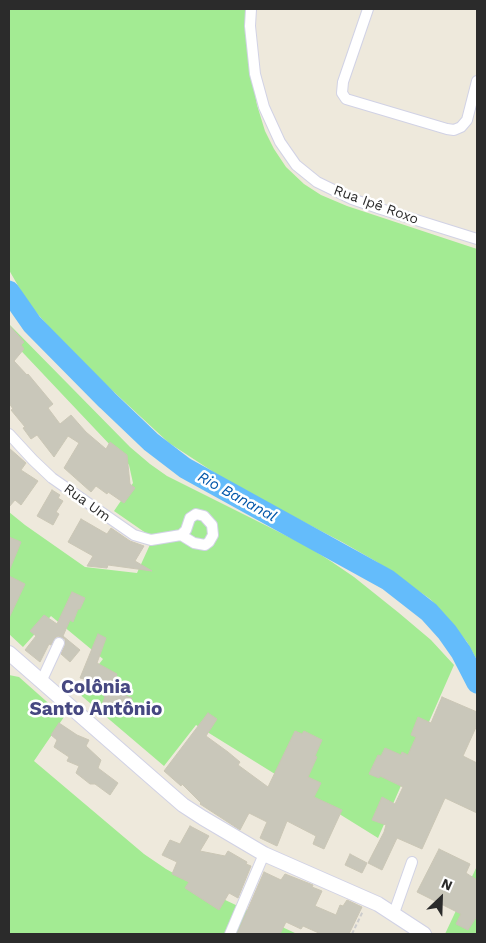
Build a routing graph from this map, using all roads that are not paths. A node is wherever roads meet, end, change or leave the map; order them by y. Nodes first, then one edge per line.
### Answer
1 (250, 9) edge
2 (368, 9) edge
3 (477, 81) edge
4 (477, 239) edge
5 (9, 434) edge
6 (181, 535) dead end
7 (59, 643) dead end
8 (9, 653) edge
9 (41, 682) junction
10 (264, 854) junction
11 (412, 862) dead end
12 (394, 913) junction
13 (230, 934) edge
14 (424, 934) edge

1 - 4 street, Rua Ipê Roxo
2 - 3 street
5 - 6 street, Rua Um
7 - 9 street
8 - 9 main road
9 - 10 main road
10 - 12 main road
10 - 13 street
11 - 12 street
12 - 14 main road

